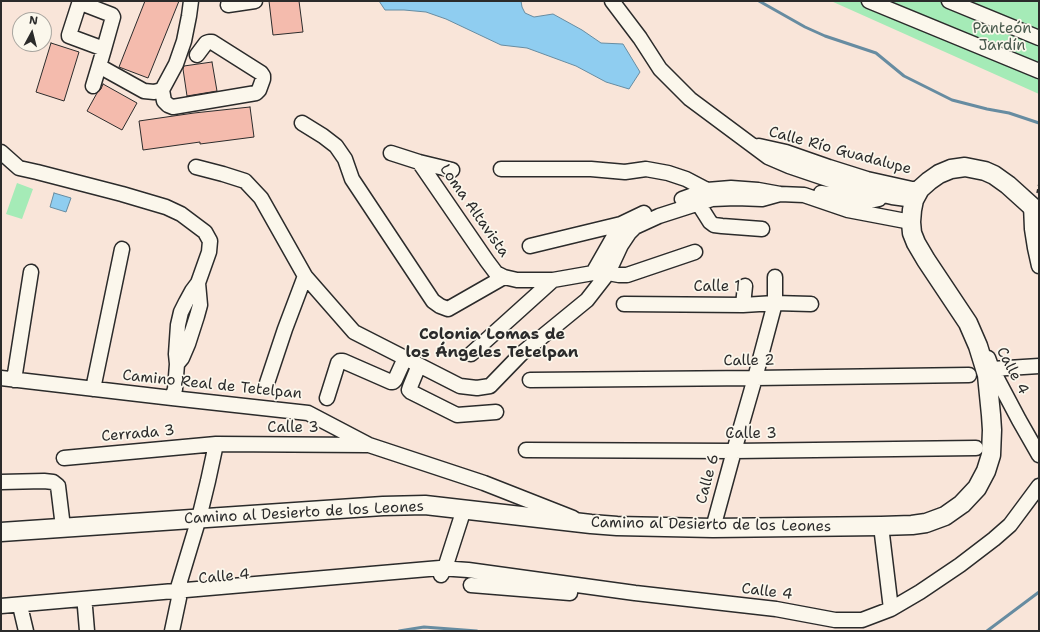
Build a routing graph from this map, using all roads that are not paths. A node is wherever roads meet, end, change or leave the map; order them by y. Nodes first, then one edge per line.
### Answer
1 (191, 1) edge
2 (255, 1) edge
3 (612, 1) edge
4 (869, 1) edge
5 (949, 1) edge
6 (228, 5) dead end
7 (1039, 38) edge
8 (104, 49) dead end
9 (197, 55) dead end
10 (99, 66) junction
11 (1039, 71) edge
12 (93, 86) dead end
13 (162, 90) junction
14 (302, 123) dead end
15 (750, 144) junction
16 (1, 152) edge
17 (391, 153) dead end
18 (419, 162) junction
19 (196, 167) dead end
20 (501, 169) dead end
21 (434, 184) junction
22 (917, 194) junction
23 (710, 195) junction
24 (804, 195) junction
25 (892, 196) junction
26 (698, 203) junction
27 (1036, 204) edge
28 (911, 222) junction
29 (622, 224) junction
30 (762, 229) dead end
31 (530, 246) dead end
32 (122, 249) dead end
33 (695, 252) dead end
34 (1039, 266) edge
35 (31, 272) dead end
36 (593, 273) junction
37 (608, 273) junction
38 (305, 276) junction
39 (504, 277) junction
40 (775, 277) dead end
41 (552, 280) junction
42 (198, 283) junction
43 (745, 286) dead end
44 (593, 290) junction
45 (775, 303) junction
46 (624, 304) dead end
47 (811, 304) dead end
48 (743, 305) junction
49 (179, 321) junction
50 (194, 325) junction
51 (978, 346) junction
52 (471, 354) dead end
53 (405, 358) junction
54 (177, 364) junction
55 (419, 365) junction
56 (1039, 366) edge
57 (992, 369) junction
58 (969, 375) dead end
59 (755, 378) junction
60 (8, 379) edge
61 (530, 380) dead end
62 (267, 383) dead end
63 (93, 389) junction
64 (172, 398) junction
65 (327, 398) dead end
66 (496, 412) dead end
67 (216, 444) junction
68 (370, 445) junction
69 (976, 448) dead end
70 (526, 450) dead end
71 (734, 451) junction
72 (1039, 455) edge
73 (64, 458) dead end
74 (1, 482) edge
75 (1039, 486) edge
76 (464, 509) junction
77 (199, 518) junction
78 (591, 524) junction
79 (881, 526) junction
80 (63, 527) junction
81 (713, 528) junction
82 (1, 532) edge
83 (445, 568) junction
84 (471, 585) dead end
85 (635, 593) junction
86 (178, 594) junction
87 (1, 606) edge
88 (85, 607) junction
89 (891, 609) junction
90 (22, 610) junction
91 (1, 611) edge
92 (26, 631) edge
93 (87, 631) edge
94 (172, 631) edge

1 - 13 street
2 - 6 street
3 - 15 street, Calle Río Guadalupe
4 - 11 street
5 - 7 street
8 - 10 street
9 - 13 street
10 - 12 street
10 - 13 street
14 - 39 street
15 - 22 street, Calle Río Guadalupe
15 - 25 street, Calle Río Guadalupe
16 - 42 street
17 - 18 street
18 - 21 street, Loma Altavista
18 - 21 street
19 - 38 street
20 - 23 street
21 - 39 street, Loma Altavista
22 - 25 street, Calle Río Guadalupe
22 - 27 main road
22 - 28 main road, Camino al Desierto de los Leones
23 - 24 street
23 - 26 street
23 - 29 street
24 - 25 street
24 - 28 street
26 - 30 street
26 - 37 street
27 - 34 street
28 - 51 main road, Camino al Desierto de los Leones
29 - 31 street
29 - 36 street
32 - 63 street
33 - 37 street, Loma Altavista
35 - 60 street
36 - 37 street, Loma Altavista
36 - 41 street, Loma Altavista
36 - 44 street
37 - 44 street
38 - 53 street
38 - 62 street
39 - 41 street, Loma Altavista
40 - 45 street, Calle 6
41 - 52 street
42 - 49 street
42 - 50 street
43 - 48 street
44 - 55 street
45 - 47 street, Calle 1
45 - 48 street, Calle 1
45 - 59 street, Calle 6
46 - 48 street, Calle 1
49 - 50 street
49 - 54 street
50 - 54 street
51 - 57 street, Calle 4
51 - 79 main road, Camino al Desierto de los Leones
53 - 55 street
53 - 65 street
54 - 64 street
55 - 66 street
56 - 57 street
57 - 72 street, Calle 4
58 - 59 street, Calle 2
59 - 61 street, Calle 2
59 - 71 street, Calle 6
60 - 63 street, Camino Real de Tetelpan
63 - 64 street, Camino Real de Tetelpan
64 - 68 street, Camino Real de Tetelpan
67 - 68 street, Calle 3
67 - 73 street, Cerrada 3
67 - 77 street
68 - 78 street, Camino Real de Tetelpan
69 - 71 street, Calle 3
70 - 71 street, Calle 3
71 - 81 street, Calle 6
74 - 80 street
75 - 89 street, Calle 4
76 - 77 main road, Camino al Desierto de los Leones
76 - 78 main road, Camino al Desierto de los Leones
76 - 83 street
77 - 80 main road, Camino al Desierto de los Leones
77 - 86 street
78 - 81 main road, Camino al Desierto de los Leones
79 - 81 main road, Camino al Desierto de los Leones
79 - 89 street
80 - 82 main road, Camino al Desierto de los Leones
83 - 85 street, Calle 4
83 - 86 street, Calle 4
84 - 85 street
85 - 89 street, Calle 4
86 - 87 street, Calle 4
86 - 88 street, Calle 4
86 - 94 street
88 - 90 street, Calle 4
88 - 93 street
90 - 91 street, Calle 4
90 - 92 street

